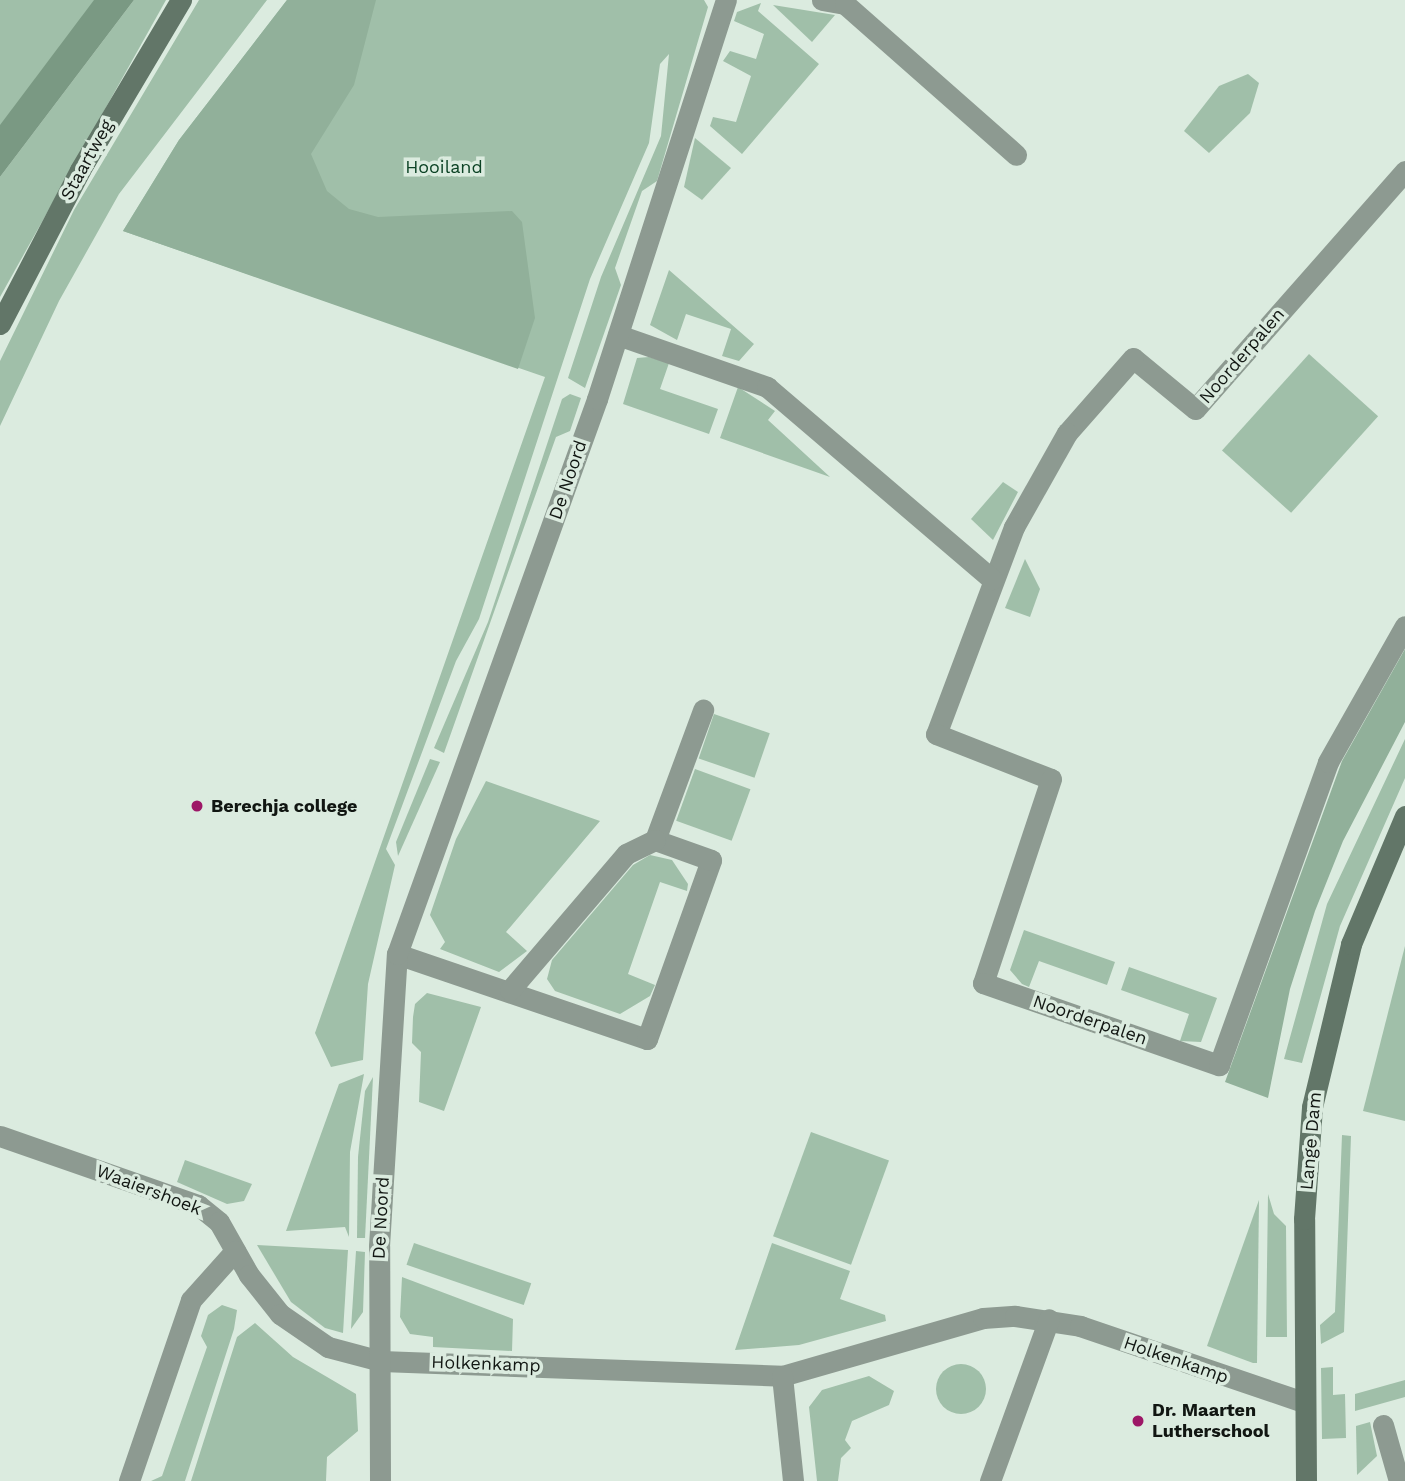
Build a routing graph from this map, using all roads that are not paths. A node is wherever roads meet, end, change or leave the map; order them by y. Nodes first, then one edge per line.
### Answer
1 (181, 0) edge
2 (726, 0) edge
3 (822, 0) edge
4 (1016, 155) dead end
5 (1405, 171) edge
6 (0, 324) edge
7 (618, 334) junction
8 (992, 579) junction
9 (1405, 626) edge
10 (703, 710) dead end
11 (1405, 816) edge
12 (655, 840) junction
13 (397, 954) junction
14 (510, 990) junction
15 (0, 1136) edge
16 (235, 1251) junction
17 (1049, 1319) junction
18 (381, 1361) junction
19 (782, 1376) junction
20 (1303, 1402) junction
21 (1383, 1425) dead end
22 (1395, 1480) edge
23 (129, 1481) edge
24 (380, 1481) edge
25 (793, 1481) edge
26 (990, 1481) edge
27 (1306, 1481) edge

1 - 6 street, Staartweg
2 - 7 street, De Noord
3 - 4 street
5 - 8 street, Noorderpalen
7 - 8 street
7 - 13 street, De Noord
8 - 9 street, Noorderpalen
10 - 12 street
11 - 20 street, Lange Dam
12 - 14 street
12 - 14 street
13 - 14 street
13 - 18 street, De Noord
15 - 16 street, Waaiershoek
16 - 18 street, Holkenkamp
16 - 23 street
17 - 19 street, Holkenkamp
17 - 20 street, Holkenkamp
17 - 26 street
18 - 19 street, Holkenkamp
18 - 24 street, De Noord
19 - 25 street
20 - 27 street, Lange Dam
21 - 22 street

